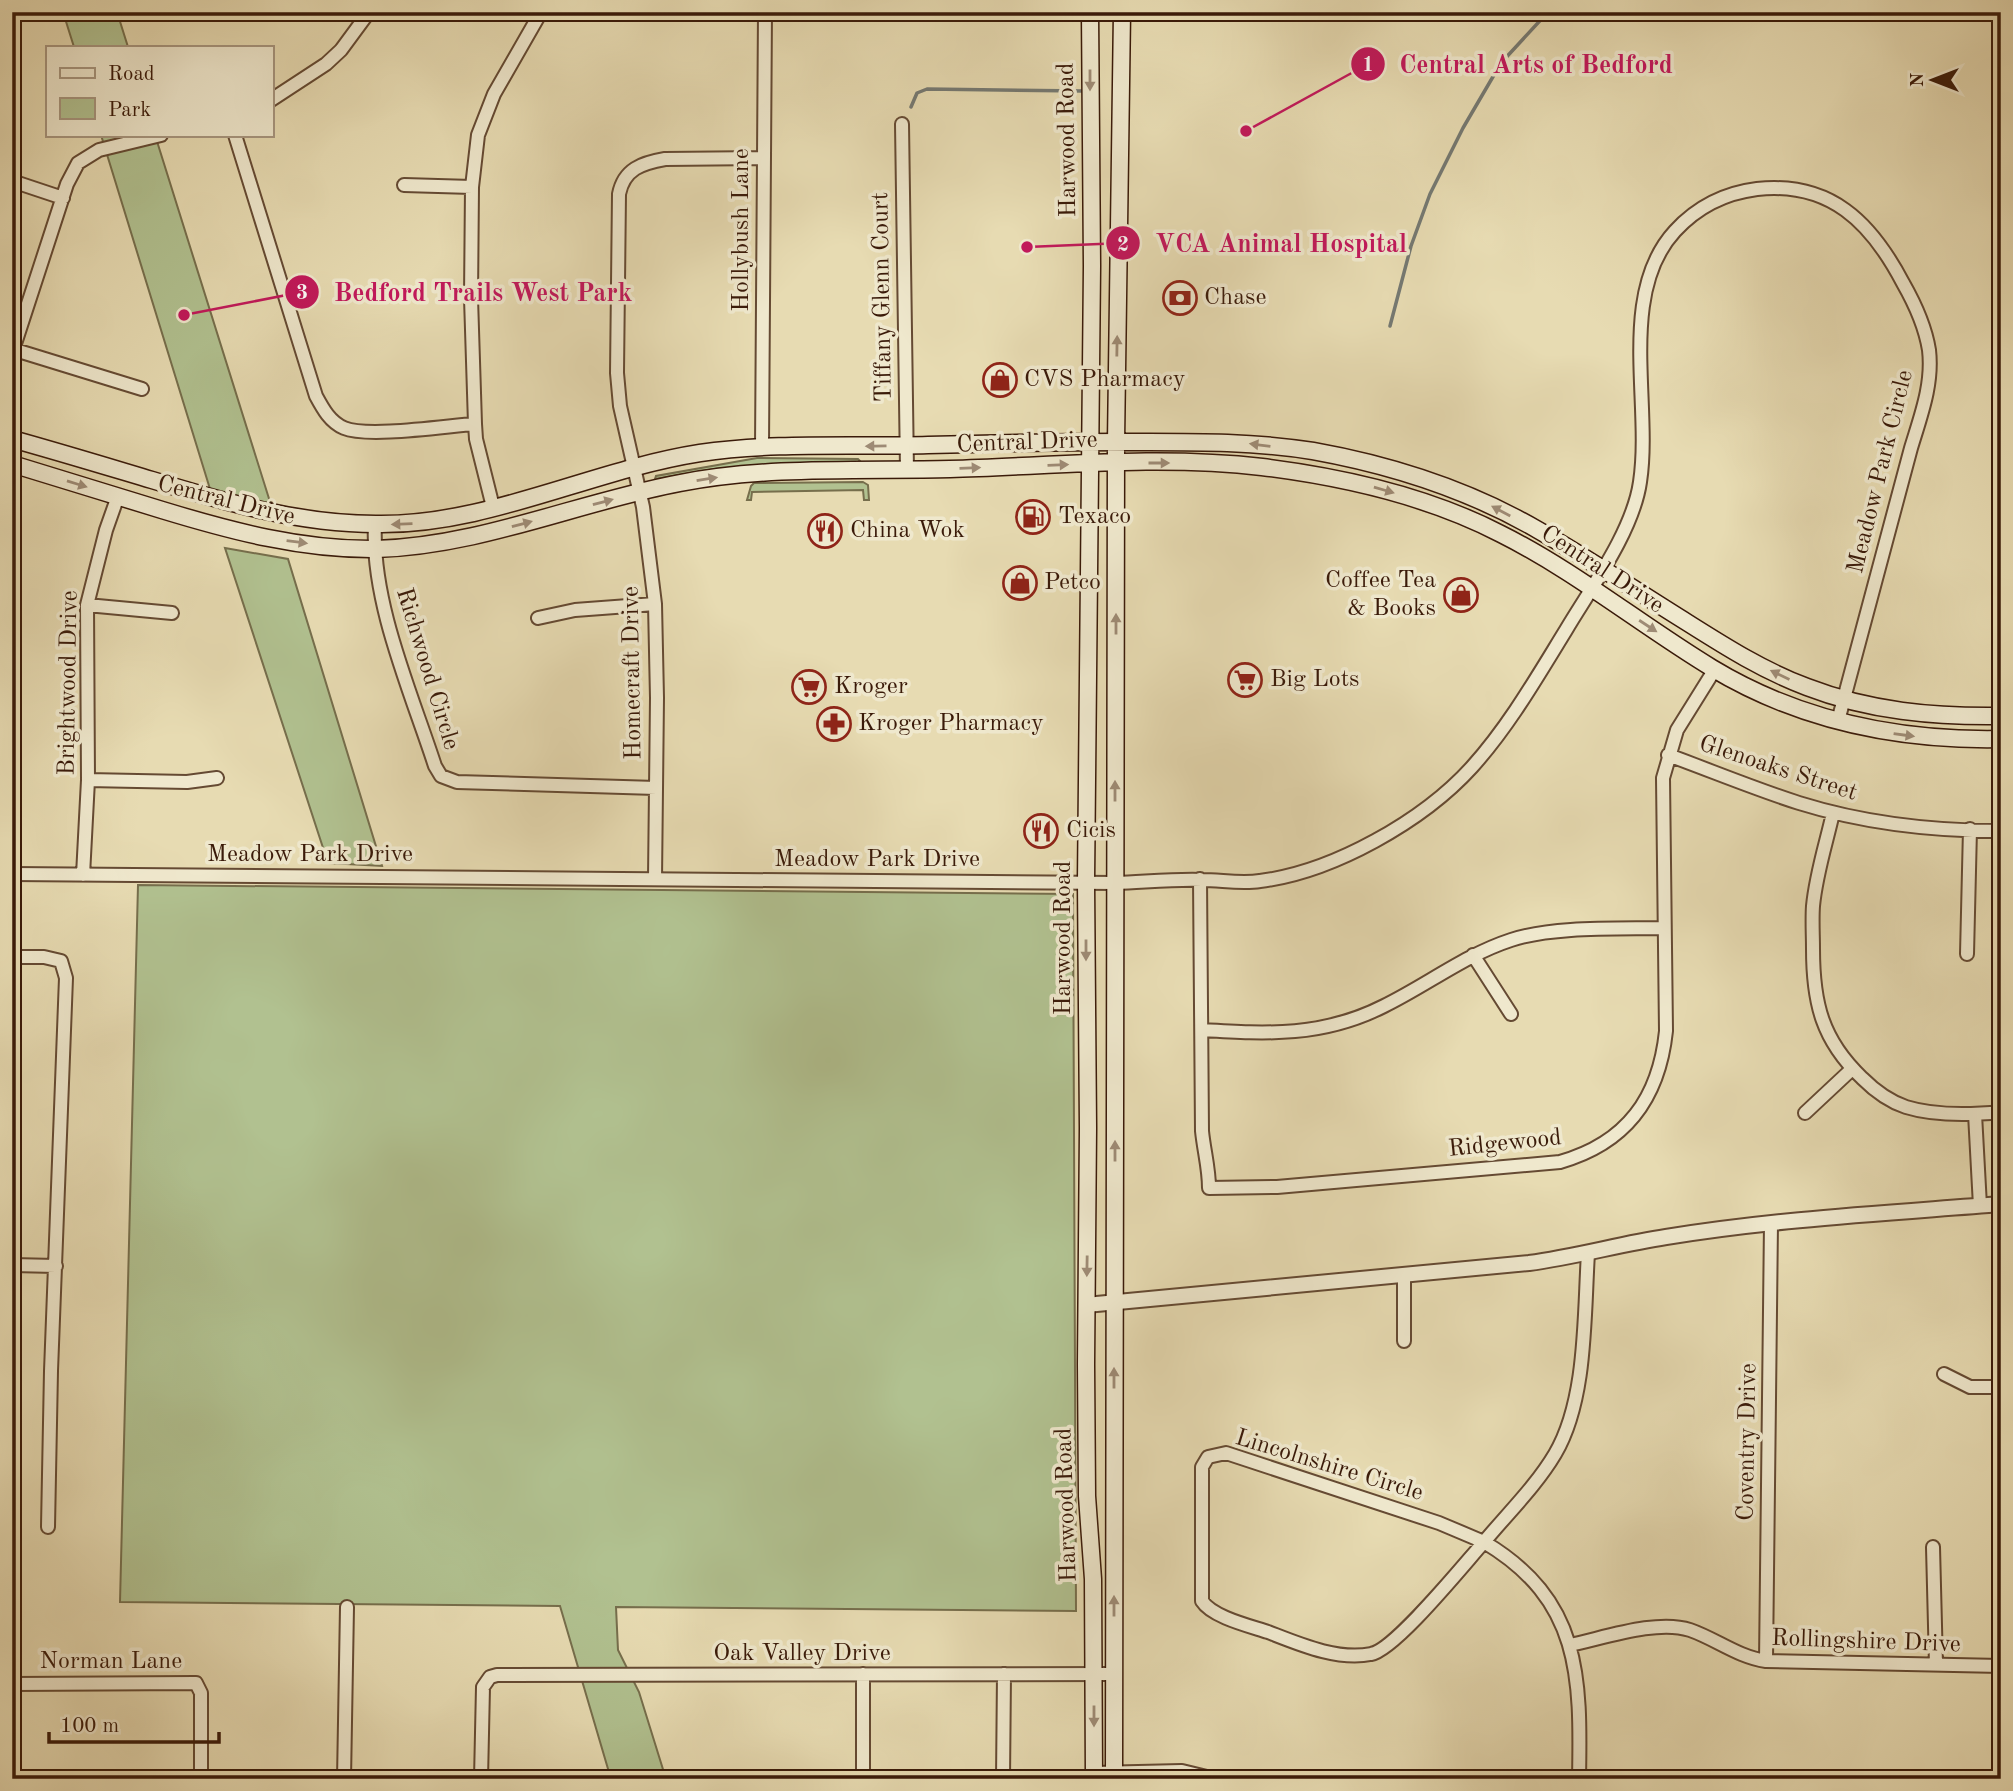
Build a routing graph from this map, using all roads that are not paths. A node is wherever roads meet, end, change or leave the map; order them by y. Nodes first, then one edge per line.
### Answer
1 (369, 12) edge
2 (541, 12) edge
3 (765, 12) edge
4 (1090, 12) edge
5 (1122, 12) edge
6 (273, 99) edge
7 (902, 124) dead end
8 (157, 136) edge
9 (235, 136) edge
10 (763, 158) junction
11 (12, 181) edge
12 (404, 185) dead end
13 (472, 187) junction
14 (62, 198) junction
15 (1119, 216) junction
16 (1092, 218) junction
17 (13, 350) edge
18 (142, 389) dead end
19 (475, 424) junction
20 (12, 439) edge
21 (1091, 442) junction
22 (1116, 442) junction
23 (906, 446) junction
24 (762, 447) junction
25 (1298, 449) junction
26 (1116, 463) junction
27 (12, 464) edge
28 (1090, 464) junction
29 (635, 468) junction
30 (907, 470) junction
31 (1294, 472) junction
32 (640, 493) junction
33 (118, 496) junction
34 (1478, 500) junction
35 (494, 507) junction
36 (1469, 520) junction
37 (374, 524) junction
38 (373, 549) junction
39 (1603, 570) junction
40 (1590, 589) junction
41 (655, 604) junction
42 (87, 605) junction
43 (172, 613) dead end
44 (538, 618) dead end
45 (1715, 670) junction
46 (1088, 681) junction
47 (1115, 681) junction
48 (1843, 700) junction
49 (2001, 716) edge
50 (1838, 721) junction
51 (2001, 739) edge
52 (1668, 755) junction
53 (217, 778) dead end
54 (88, 780) junction
55 (656, 788) junction
56 (1833, 813) junction
57 (1970, 830) junction
58 (2001, 831) edge
59 (12, 874) edge
60 (83, 874) junction
61 (655, 879) junction
62 (1200, 880) junction
63 (1086, 882) junction
64 (1116, 883) junction
65 (1664, 928) junction
66 (1967, 954) dead end
67 (1473, 955) junction
68 (12, 957) edge
69 (1511, 1014) dead end
70 (1202, 1030) junction
71 (1852, 1069) junction
72 (1805, 1112) dead end
73 (2001, 1112) edge
74 (1975, 1114) junction
75 (2001, 1205) edge
76 (1980, 1206) junction
77 (1771, 1223) junction
78 (1588, 1253) junction
79 (12, 1265) edge
80 (56, 1266) junction
81 (1404, 1275) junction
82 (1115, 1302) junction
83 (1086, 1305) junction
84 (1404, 1341) dead end
85 (1944, 1374) dead end
86 (2001, 1387) edge
87 (48, 1527) dead end
88 (1484, 1542) junction
89 (1933, 1547) dead end
90 (346, 1607) dead end
91 (1570, 1645) junction
92 (1766, 1661) junction
93 (1936, 1665) junction
94 (2001, 1666) edge
95 (863, 1674) junction
96 (1004, 1674) junction
97 (1094, 1674) junction
98 (1114, 1674) junction
99 (12, 1684) edge
100 (1094, 1776) edge
101 (1114, 1776) edge
102 (1200, 1776) edge
103 (201, 1779) edge
104 (344, 1779) edge
105 (481, 1779) edge
106 (863, 1779) edge
107 (1003, 1779) edge
108 (1215, 1779) edge
109 (1579, 1779) edge

1 - 6 street
2 - 13 street
3 - 10 street, Hollybush Lane
4 -> 16 main road, Harwood Road
5 - 15 main road, Harwood Road
7 - 23 street, Tiffany Glenn Court
8 - 14 street
9 - 19 street
10 - 24 street, Hollybush Lane
10 - 29 street, Homecraft Drive
11 - 14 street
12 - 13 street
13 - 19 street
14 - 17 street
15 - 16 main road
22 -> 15 main road, Harwood Road
16 - 21 main road, Harwood Road
17 - 18 street
19 - 35 street
20 - 37 main road, Central Drive
21 - 22 main road, Central Drive
21 - 23 main road, Central Drive
21 - 28 main road, Harwood Road
25 -> 22 main road, Central Drive
22 - 26 main road, Harwood Road
23 -> 24 main road, Central Drive
23 - 30 street, Tiffany Glenn Court
24 - 29 main road, Central Drive
25 - 31 main road
25 - 34 main road, Central Drive
26 - 28 main road, Central Drive
26 -> 31 main road, Central Drive
47 -> 26 main road, Harwood Road
27 -> 33 main road, Central Drive
30 -> 28 main road, Central Drive
28 - 46 main road, Harwood Road
29 - 32 street, Homecraft Drive
29 - 35 main road, Central Drive
32 -> 30 main road, Central Drive
31 -> 36 main road, Central Drive
38 -> 32 main road, Central Drive
32 - 41 street, Homecraft Drive
33 -> 38 main road, Central Drive
33 - 42 street, Brightwood Drive
34 - 36 main road
39 -> 34 main road, Central Drive
35 -> 37 main road, Central Drive
36 - 40 main road, Central Drive
37 - 38 street, Richwood Circle
38 - 55 street, Richwood Circle
39 - 40 street, Meadow Park Drive
48 -> 39 main road, Central Drive
39 - 48 street, Meadow Park Circle
40 -> 45 main road, Central Drive
40 - 62 street, Meadow Park Drive
41 - 44 street
41 - 55 street, Homecraft Drive
42 - 43 street
42 - 54 street, Brightwood Drive
45 - 50 main road, Central Drive
45 - 52 street, Ridgewood
46 - 47 main road
46 - 63 main road, Harwood Road
64 -> 47 main road, Harwood Road
48 - 49 main road, Central Drive
48 - 50 street, Meadow Park Circle
50 -> 51 main road, Central Drive
52 - 56 street, Glenoaks Street
52 - 65 street, Ridgewood
53 - 54 street
54 - 60 street, Brightwood Drive
55 - 61 street, Homecraft Drive
56 - 57 street, Glenoaks Street
56 - 71 street
57 - 58 street, Glenoaks Street
57 - 66 street
59 - 60 street, Meadow Park Drive
60 - 61 street, Meadow Park Drive
61 - 63 street, Meadow Park Drive
62 - 64 street, Meadow Park Drive
62 - 70 street, Ridgewood
63 - 64 street, Meadow Park Drive
63 -> 83 main road, Harwood Road
82 -> 64 main road, Harwood Road
65 - 67 street
65 - 70 street, Ridgewood
67 - 69 street
67 - 70 street
68 - 80 street
71 - 72 street
71 - 74 street
73 - 74 street
74 - 76 street
75 - 76 street
76 - 77 street
77 - 78 street
77 - 92 street, Coventry Drive
78 - 81 street
78 - 88 street
79 - 80 street
80 - 87 street
81 - 82 street
81 - 84 street
82 - 83 street
98 -> 82 main road, Harwood Road
83 - 97 main road, Harwood Road
85 - 86 street
88 - 88 street, Lincolnshire Circle
88 - 91 street
89 - 93 street
90 - 104 street
91 - 92 street, Rollingshire Drive
91 - 109 street
92 - 93 street, Rollingshire Drive
93 - 94 street, Rollingshire Drive
95 - 96 street, Oak Valley Drive
95 - 105 street, Oak Valley Drive
95 - 106 street
96 - 97 street, Oak Valley Drive
96 - 107 street
97 - 98 street, Oak Valley Drive
97 -> 100 main road, Harwood Road
98 - 101 main road, Harwood Road
99 - 103 street, Norman Lane
100 - 101 street
101 - 102 street
102 - 108 street

